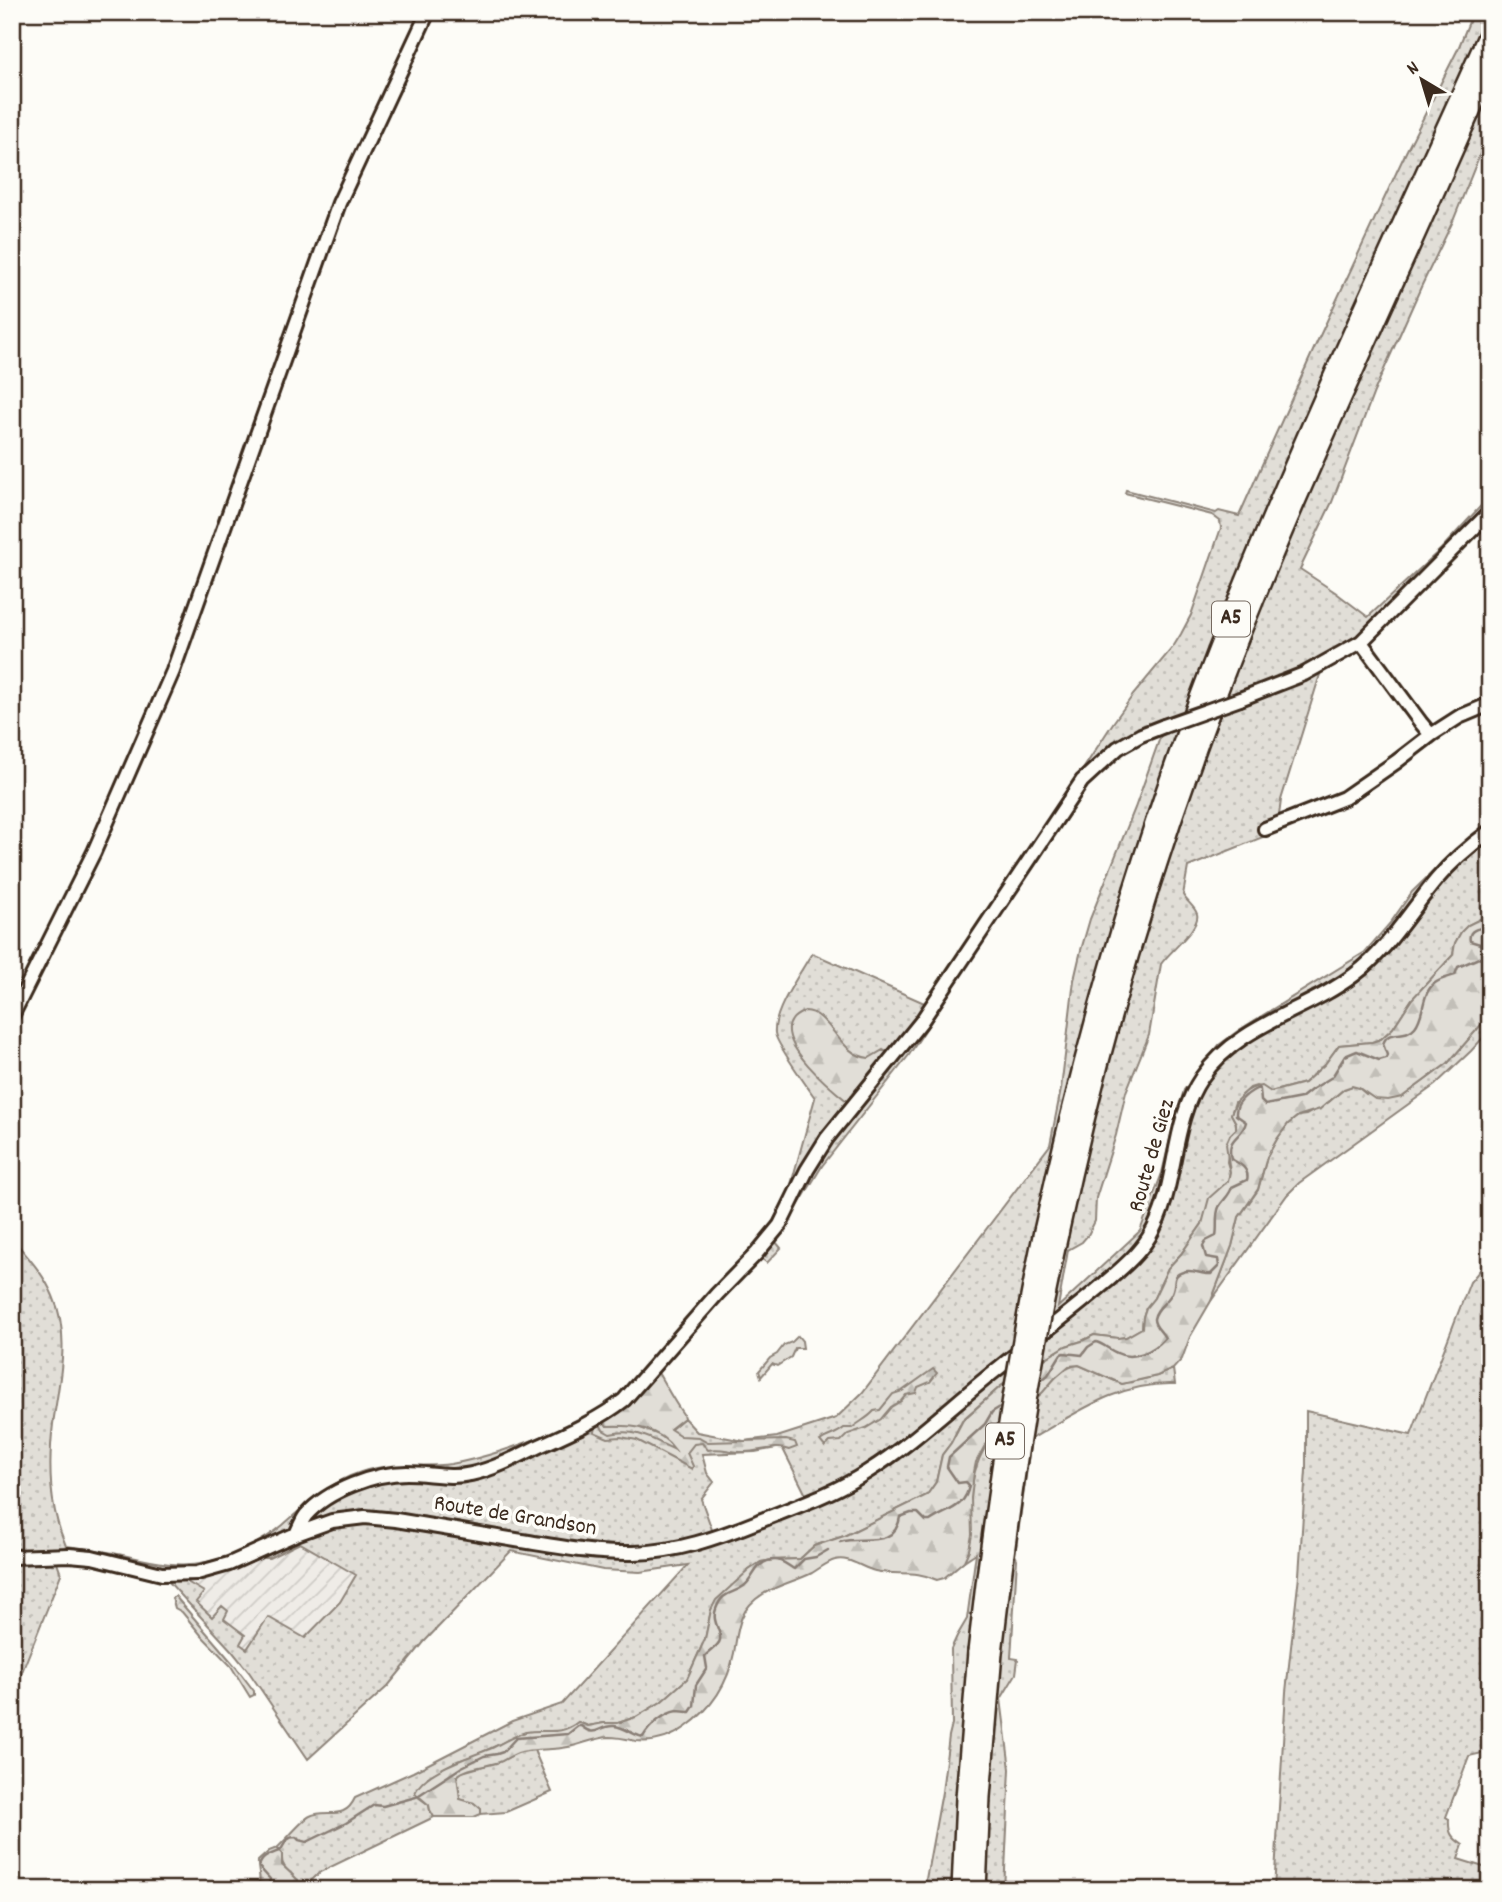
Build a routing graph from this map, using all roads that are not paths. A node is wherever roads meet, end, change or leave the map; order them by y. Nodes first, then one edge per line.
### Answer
1 (428, 12) edge
2 (1490, 32) edge
3 (1490, 66) edge
4 (1490, 512) edge
5 (1361, 642) junction
6 (1490, 704) edge
7 (1431, 735) junction
8 (1265, 829) dead end
9 (1490, 831) edge
10 (12, 1016) edge
11 (1051, 1233) junction
12 (978, 1384) joint
13 (296, 1534) junction
14 (12, 1557) edge
15 (985, 1652) junction
16 (962, 1890) edge
17 (976, 1890) edge

1 - 10 street
2 - 11 highway, A5
3 - 11 highway, A5
4 - 5 street
5 - 7 street
5 - 13 street, bridge
6 - 7 street
7 - 8 street
9 - 12 street, Route de Giez
11 - 15 highway, A5, bridge
12 - 13 street, Route de Grandson
13 - 14 street, Route de Grandson
15 - 16 highway, A5
15 - 17 highway, A5

